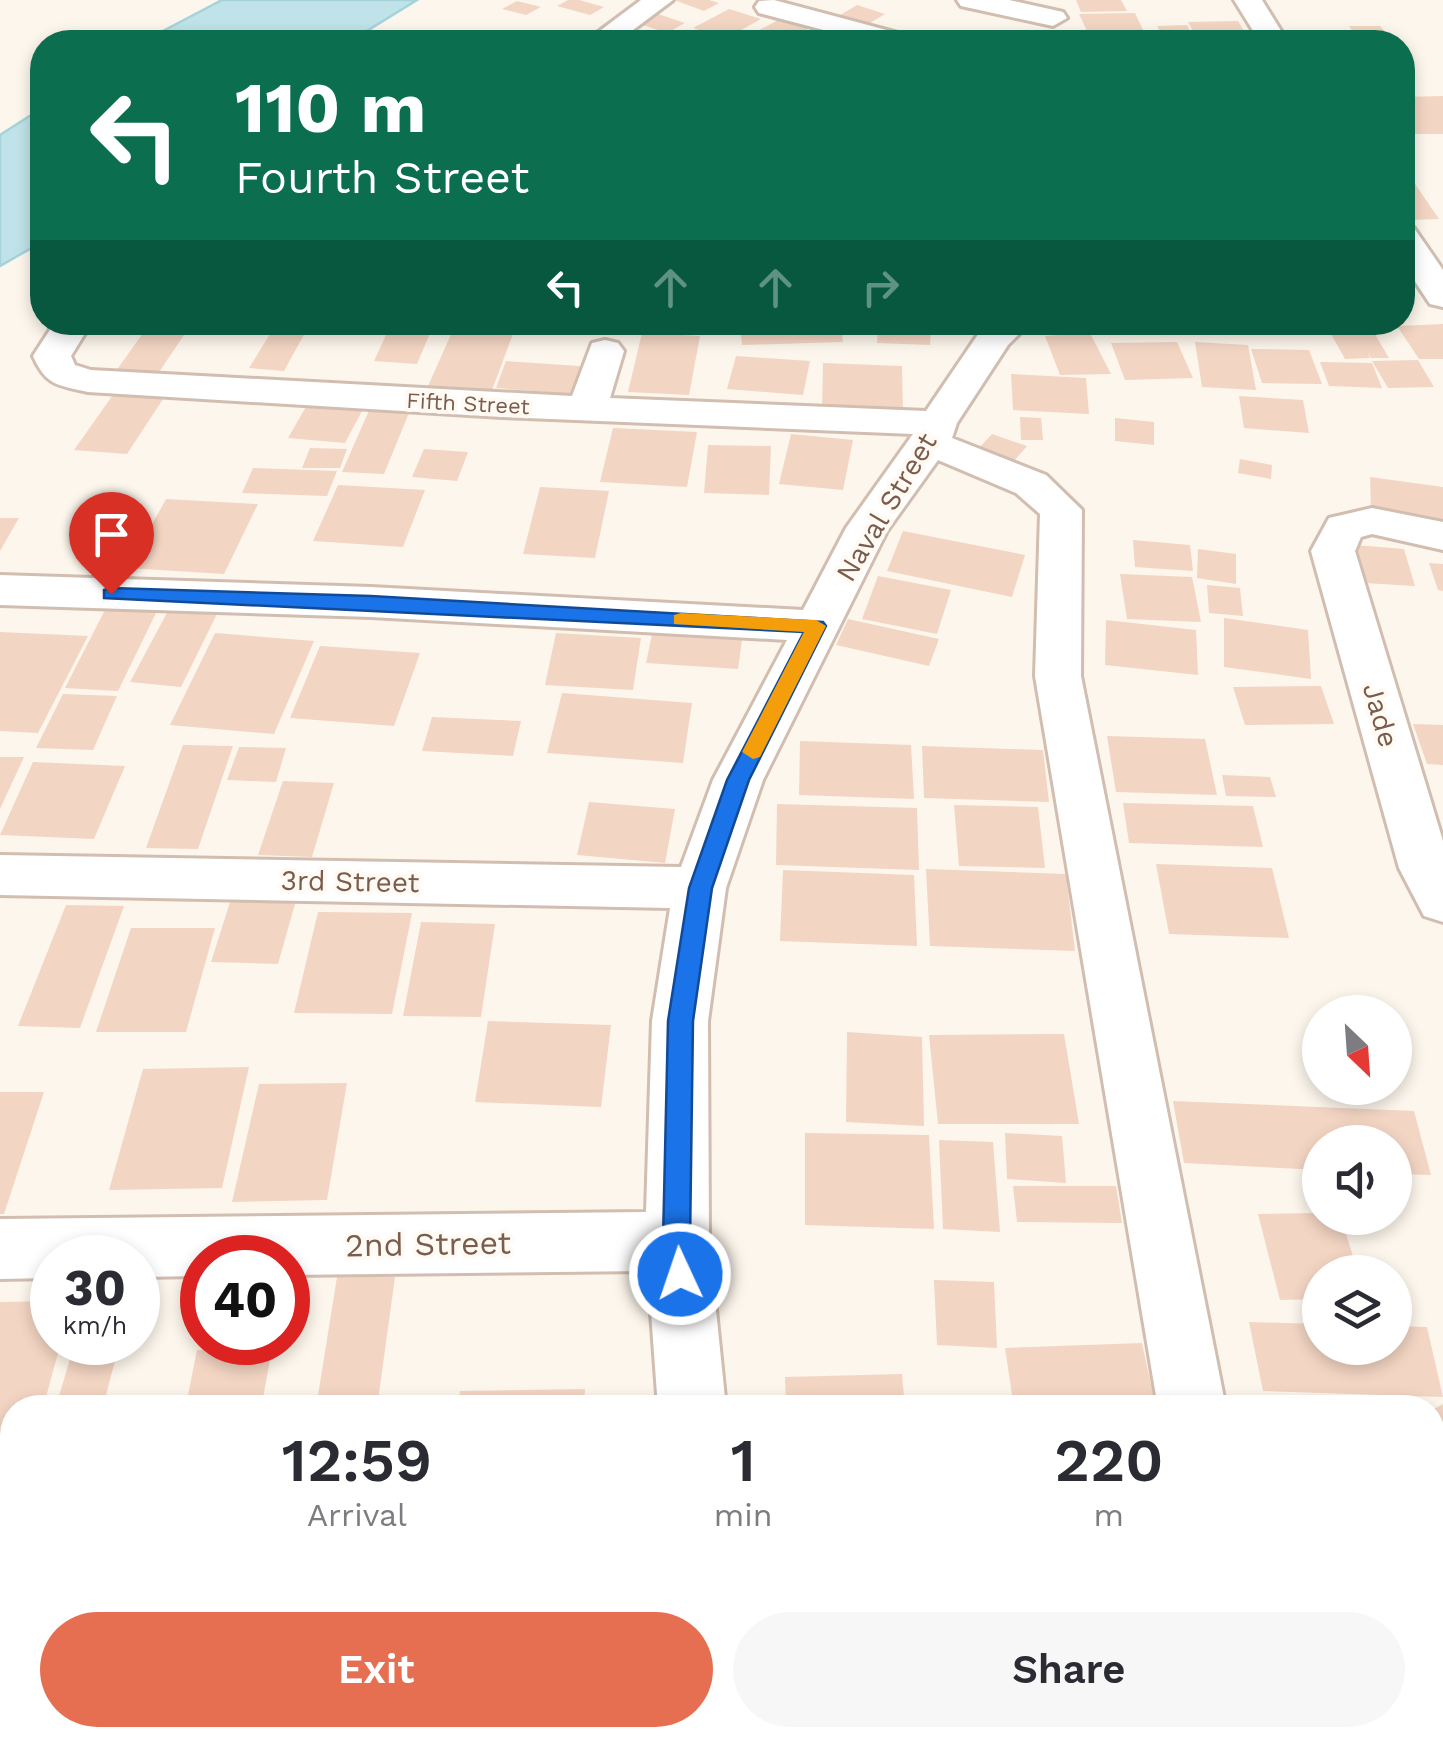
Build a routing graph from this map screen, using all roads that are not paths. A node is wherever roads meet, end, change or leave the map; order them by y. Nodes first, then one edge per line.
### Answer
1 (659, 0) edge
2 (971, 0) edge
3 (1248, 0) edge
4 (769, 7) dead end
5 (1054, 20) edge
6 (616, 30) edge
7 (854, 30) edge
8 (1267, 30) edge
9 (1415, 265) edge
10 (1434, 308) edge
11 (66, 335) edge
12 (993, 335) edge
13 (605, 351) dead end
14 (588, 408) junction
15 (934, 433) junction
16 (1443, 536) edge
17 (0, 590) edge
18 (816, 626) junction
19 (0, 875) edge
20 (700, 888) junction
21 (1443, 901) edge
22 (677, 1242) junction
23 (0, 1249) edge
24 (691, 1395) edge
25 (1190, 1395) edge

1 - 6 street
2 - 5 street
3 - 8 street
4 - 7 street
9 - 10 street
11 - 14 street, Fifth Street
12 - 15 street, Naval Street
13 - 14 street
14 - 15 street, Fifth Street
15 - 18 street, Naval Street
15 - 25 street, Fifth Street
16 - 21 street, Jade
17 - 18 street
18 - 20 street, Naval Street
19 - 20 street, 3rd Street
20 - 22 street, Naval Street
22 - 23 street, 2nd Street
22 - 24 street, Naval Street

